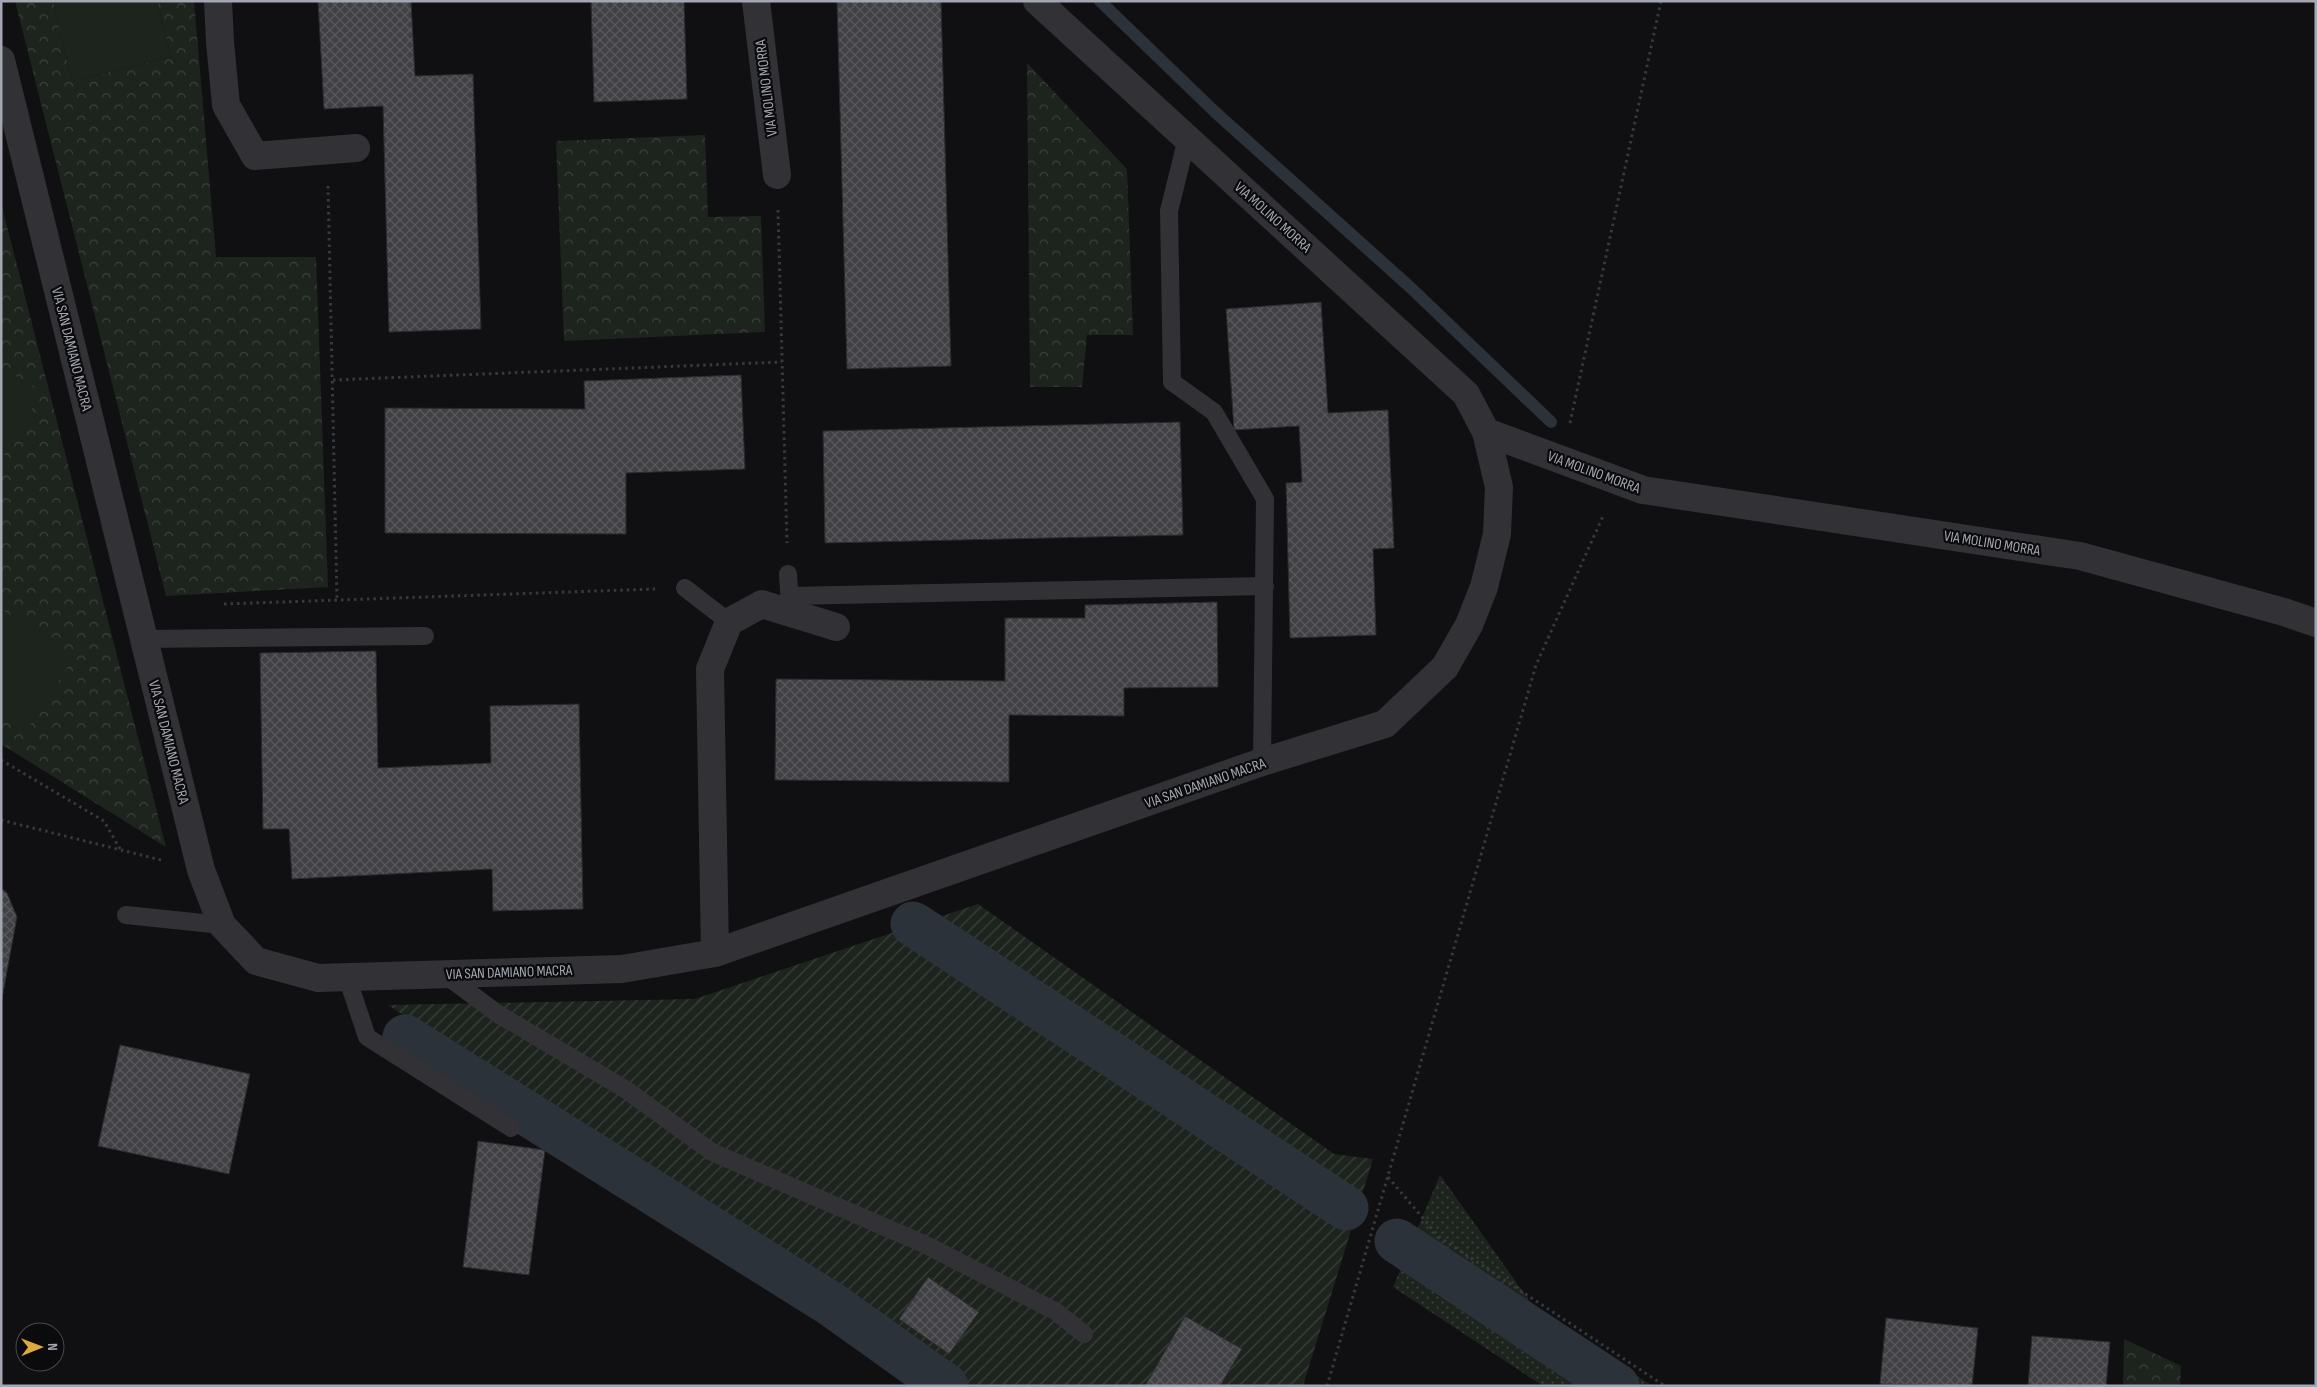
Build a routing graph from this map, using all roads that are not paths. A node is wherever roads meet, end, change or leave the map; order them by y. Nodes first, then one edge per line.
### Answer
1 (218, 1) edge
2 (756, 1) edge
3 (1038, 1) edge
4 (1, 60) edge
5 (1187, 138) junction
6 (356, 148) dead end
7 (777, 175) road end
8 (1486, 432) junction
9 (788, 574) road end
10 (1265, 586) junction
11 (685, 588) road end
12 (790, 604) junction
13 (729, 622) junction
14 (2316, 624) edge
15 (836, 627) dead end
16 (425, 636) dead end
17 (144, 639) junction
18 (1262, 762) junction
19 (126, 914) dead end
20 (222, 925) junction
21 (715, 953) junction
22 (444, 974) junction
23 (348, 977) junction
24 (511, 1128) dead end
25 (1084, 1334) dead end

1 - 6 street
2 - 7 street, VIA MOLINO MORRA
3 - 5 street, VIA MOLINO MORRA
4 - 17 street, VIA SAN DAMIANO MACRA
5 - 8 street, VIA MOLINO MORRA
5 - 10 lane
8 - 14 street, VIA MOLINO MORRA
8 - 18 street, VIA SAN DAMIANO MACRA
9 - 12 lane
10 - 12 lane
10 - 18 lane
11 - 13 lane
12 - 13 street
12 - 15 street
13 - 21 street
16 - 17 lane
17 - 20 street, VIA SAN DAMIANO MACRA
18 - 21 street, VIA SAN DAMIANO MACRA
19 - 20 lane
20 - 23 street, VIA SAN DAMIANO MACRA
21 - 22 street, VIA SAN DAMIANO MACRA
22 - 23 street, VIA SAN DAMIANO MACRA
22 - 25 lane
23 - 24 lane

